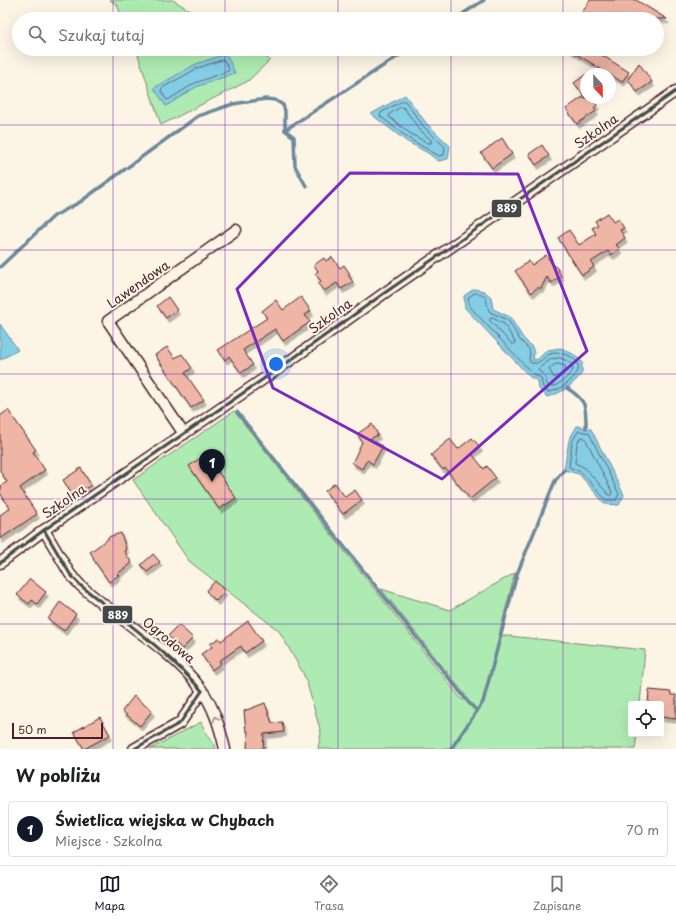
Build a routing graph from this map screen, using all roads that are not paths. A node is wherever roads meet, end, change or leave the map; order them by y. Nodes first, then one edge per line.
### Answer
1 (676, 91) edge
2 (236, 230) dead end
3 (184, 434) junction
4 (44, 530) junction
5 (0, 563) edge
6 (202, 690) junction
7 (134, 749) edge
8 (225, 749) edge

1 - 3 street, Szkolna
2 - 3 street, Lawendowa
3 - 4 street, Szkolna
4 - 5 street, Szkolna
4 - 6 street, Ogrodowa
6 - 7 street
8 -> 6 street, Ogrodowa

